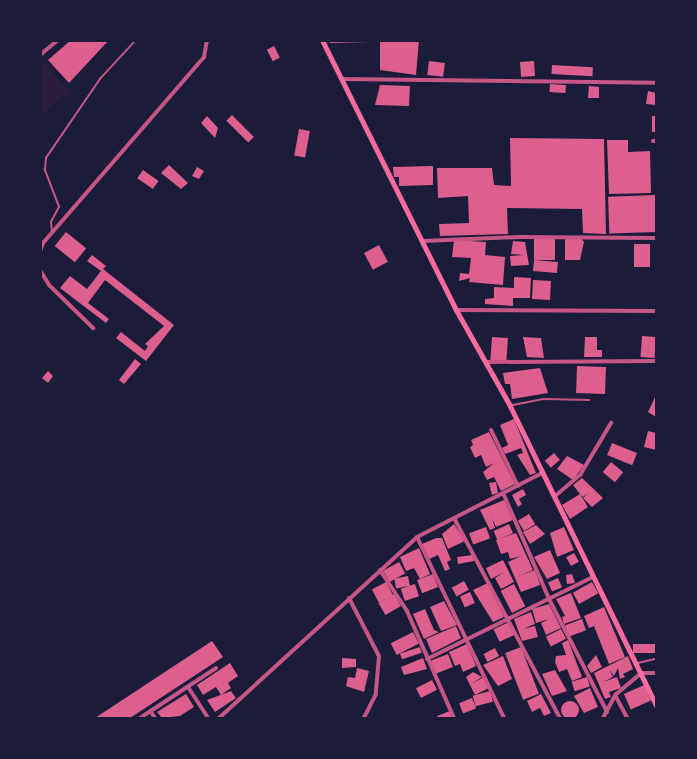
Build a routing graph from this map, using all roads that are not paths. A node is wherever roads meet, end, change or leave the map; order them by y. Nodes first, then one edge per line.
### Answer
1 (58, 40) edge
2 (136, 40) edge
3 (207, 40) edge
4 (322, 40) edge
5 (40, 55) edge
6 (342, 79) junction
7 (657, 83) edge
8 (52, 233) junction
9 (657, 238) edge
10 (423, 241) junction
11 (40, 251) edge
12 (40, 270) edge
13 (456, 310) junction
14 (657, 312) edge
15 (93, 328) dead end
16 (657, 361) edge
17 (484, 363) junction
18 (589, 400) dead end
19 (510, 406) junction
20 (611, 423) dead end
21 (491, 430) dead end
22 (542, 473) junction
23 (518, 486) junction
24 (503, 493) junction
25 (555, 496) junction
26 (454, 518) junction
27 (417, 537) junction
28 (380, 570) junction
29 (593, 577) junction
30 (350, 598) junction
31 (549, 599) junction
32 (508, 620) junction
33 (466, 641) junction
34 (427, 659) junction
35 (657, 659) edge
36 (634, 663) junction
37 (216, 668) dead end
38 (641, 673) junction
39 (657, 673) edge
40 (189, 687) junction
41 (615, 695) junction
42 (657, 706) edge
43 (607, 711) junction
44 (151, 712) junction
45 (141, 718) edge
46 (155, 718) edge
47 (208, 718) edge
48 (219, 718) edge
49 (364, 718) edge
50 (454, 718) edge
51 (504, 718) edge
52 (560, 718) edge
53 (603, 718) edge
54 (627, 718) edge

1 - 5 street
2 - 8 lane
3 - 8 street
4 - 6 main road
6 - 7 street
6 - 10 main road
8 - 11 street
9 - 10 street
10 - 13 main road
12 - 15 street
13 - 14 street
13 - 17 main road
16 - 17 street
17 - 19 main road
18 - 19 lane
19 - 22 main road
20 - 25 street
21 - 23 street
22 - 23 street
22 - 25 main road
23 - 24 street
24 - 26 street
24 - 31 street
25 - 29 main road
26 - 27 street
26 - 32 street
27 - 28 street
27 - 33 street
28 - 30 street
28 - 34 street
29 - 31 street
29 - 36 main road
30 - 48 street
30 - 49 street
31 - 32 street
31 - 43 street
32 - 33 street
32 - 52 street
33 - 34 street
33 - 51 street
34 - 50 street
35 - 36 lane
36 - 38 main road
37 - 40 street
38 - 39 street
38 - 41 street
38 - 42 main road
40 - 44 street
40 - 47 street
41 - 43 street
41 - 54 street
43 - 53 street
44 - 45 street
44 - 46 street

